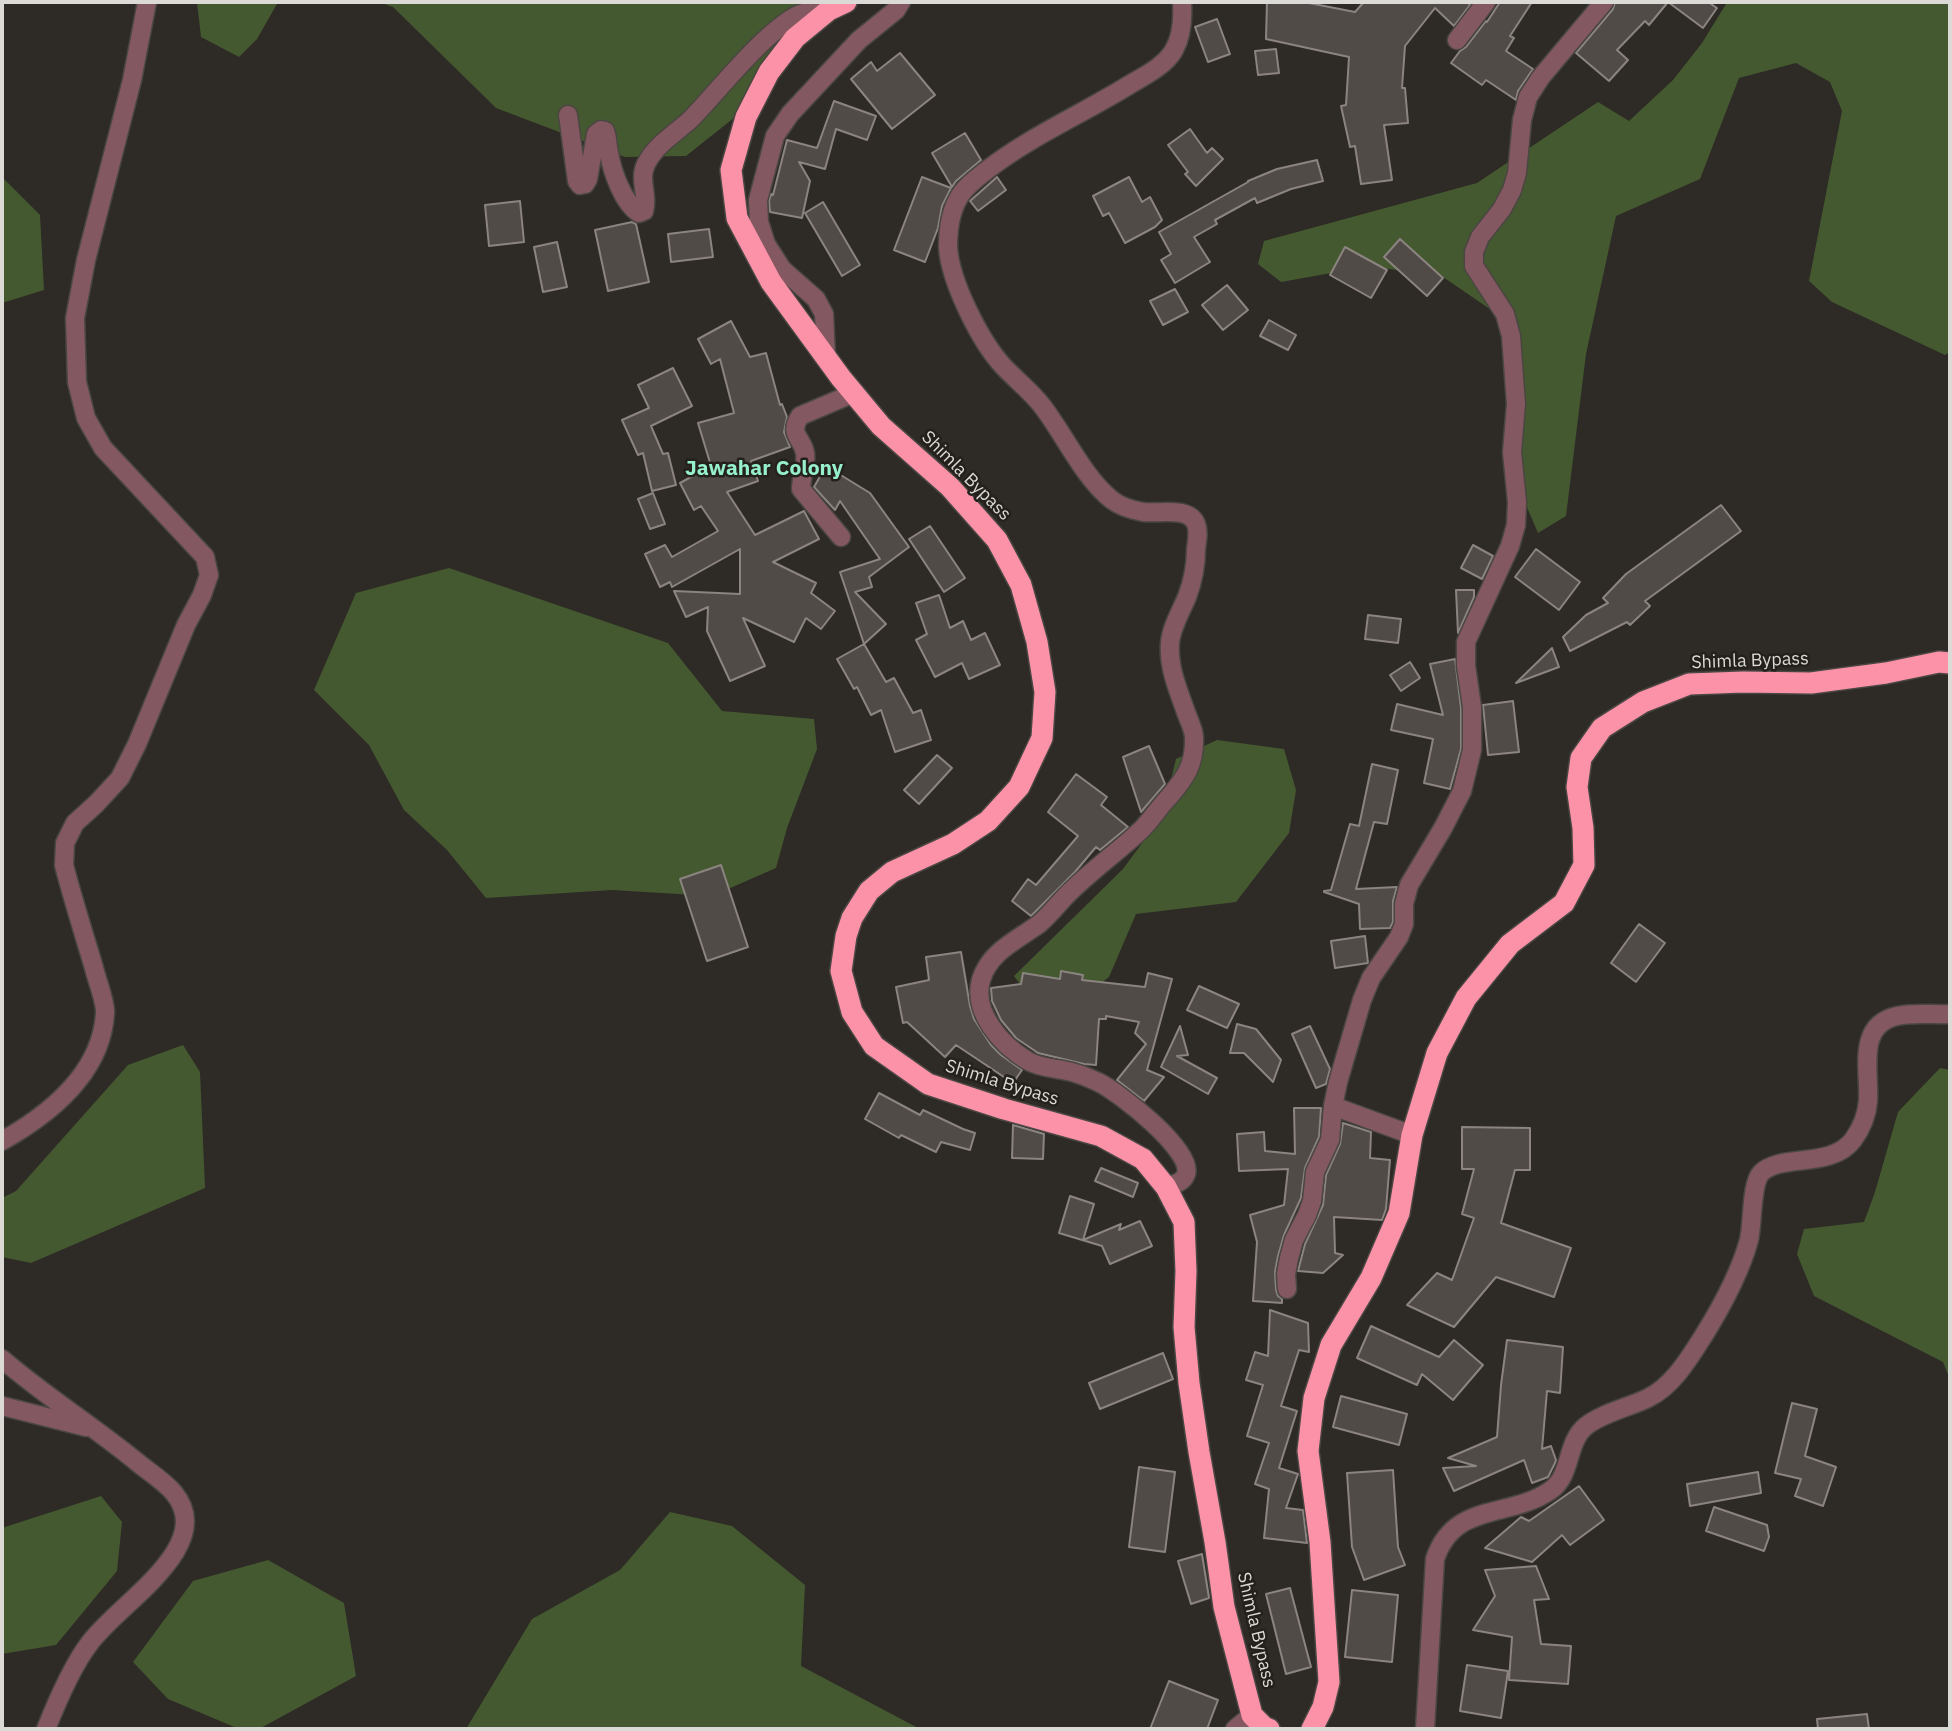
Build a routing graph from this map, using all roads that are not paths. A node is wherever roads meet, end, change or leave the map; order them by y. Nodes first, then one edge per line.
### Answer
1 (148, 2) edge
2 (901, 2) edge
3 (1182, 2) edge
4 (1486, 2) edge
5 (1604, 2) edge
6 (838, 6) edge
7 (1457, 40) dead end
8 (568, 115) dead end
9 (826, 356) junction
10 (854, 393) junction
11 (841, 537) dead end
12 (1950, 663) edge
13 (1950, 1014) edge
14 (1333, 1106) junction
15 (1412, 1135) junction
16 (2, 1141) edge
17 (1166, 1187) junction
18 (1287, 1289) dead end
19 (2, 1359) edge
20 (2, 1406) edge
21 (96, 1430) junction
22 (1263, 1725) edge
23 (46, 1729) edge
24 (1235, 1729) edge
25 (1312, 1729) edge
26 (1425, 1729) edge

1 - 16 street
2 - 9 street
3 - 17 street
4 - 7 street
5 - 14 street
6 - 8 street
6 - 9 highway, Shimla Bypass
9 - 10 highway, Shimla Bypass
10 - 11 street
10 - 17 highway, Shimla Bypass
12 - 15 highway, Shimla Bypass
13 - 26 street
14 - 15 street
14 - 18 street
15 - 25 highway, Shimla Bypass
17 - 22 highway, Shimla Bypass
19 - 21 street
20 - 21 street
21 - 23 street
22 - 24 street

